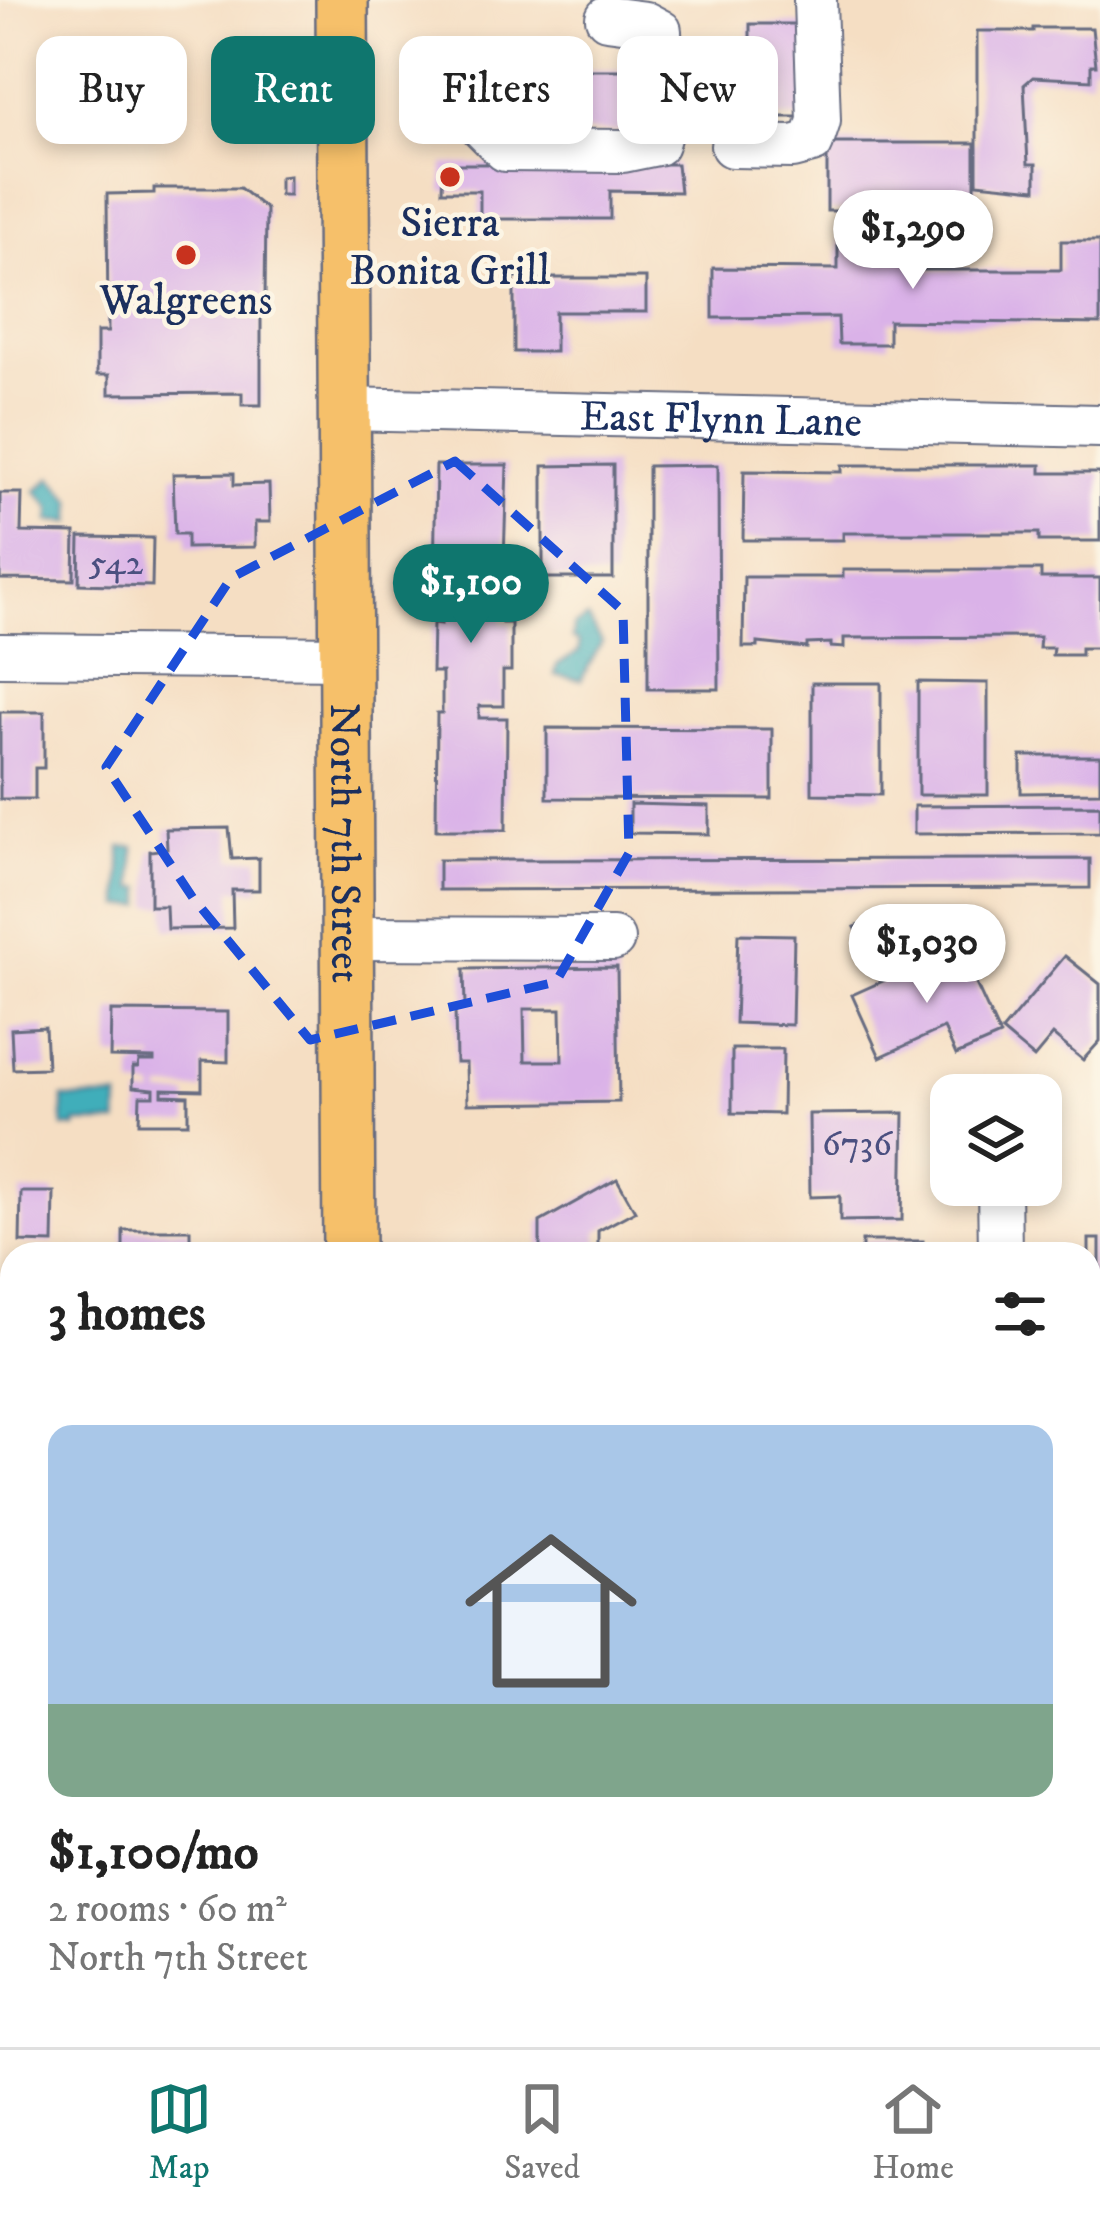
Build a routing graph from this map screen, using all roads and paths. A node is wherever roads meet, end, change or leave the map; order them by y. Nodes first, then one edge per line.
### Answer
1 (342, 0) edge
2 (815, 0) edge
3 (607, 18) dead end
4 (499, 144) edge
5 (732, 146) dead end
6 (343, 409) junction
7 (1100, 426) edge
8 (0, 656) edge
9 (346, 658) junction
10 (347, 938) junction
11 (613, 939) dead end
12 (999, 1206) edge
13 (350, 1242) edge
14 (1000, 1242) edge

1 - 6 main road, North 7th Street
2 - 5 street
3 - 4 street
6 - 7 street, East Flynn Lane
6 - 9 main road, North 7th Street
8 - 9 street
9 - 10 main road, North 7th Street
10 - 11 street
10 - 13 main road, North 7th Street
12 - 14 street

